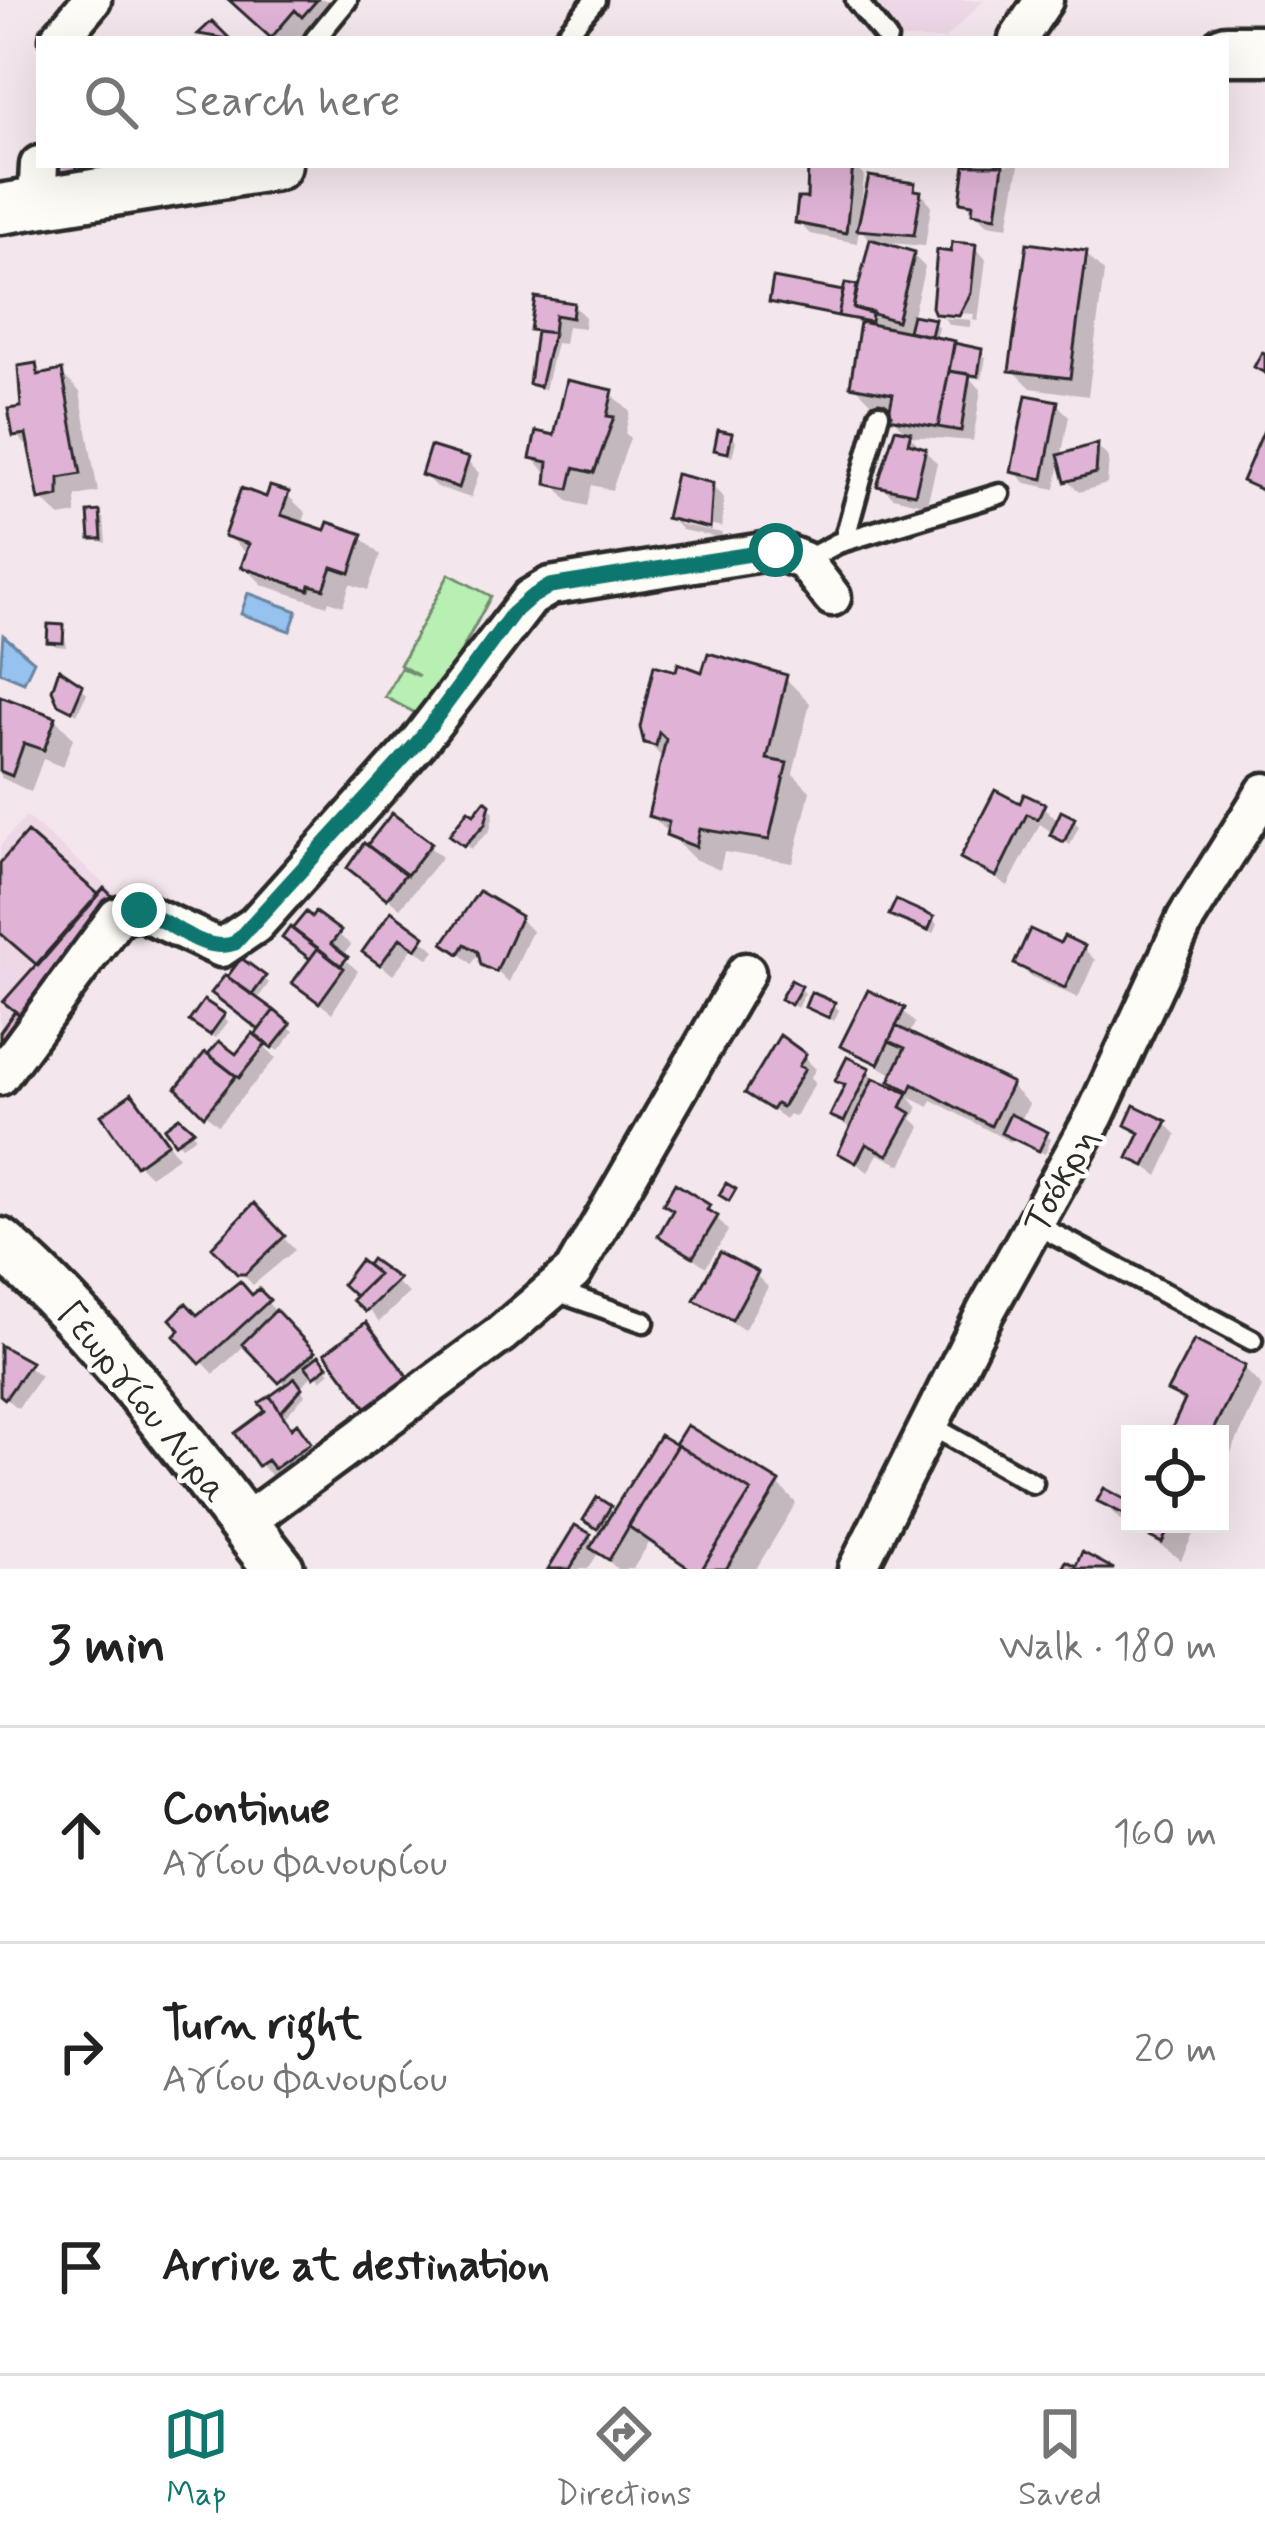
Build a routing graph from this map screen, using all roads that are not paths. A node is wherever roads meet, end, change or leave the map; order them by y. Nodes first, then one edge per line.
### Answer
1 (92, 0) edge
2 (347, 0) edge
3 (595, 0) edge
4 (856, 0) edge
5 (1045, 0) edge
6 (62, 36) edge
7 (317, 36) edge
8 (565, 36) edge
9 (884, 36) edge
10 (1020, 36) edge
11 (1229, 50) edge
12 (1265, 50) edge
13 (215, 170) edge
14 (26, 192) edge
15 (879, 414) dead end
16 (1000, 494) dead end
17 (844, 541) junction
18 (805, 561) junction
19 (832, 597) dead end
20 (1265, 792) edge
21 (746, 973) dead end
22 (0, 1076) edge
23 (1035, 1224) junction
24 (0, 1243) edge
25 (553, 1290) junction
26 (644, 1322) dead end
27 (1252, 1340) dead end
28 (928, 1424) junction
29 (1033, 1483) dead end
30 (243, 1524) junction
31 (863, 1567) edge
32 (278, 1569) edge

1 - 6 street
2 - 7 lane
3 - 8 lane
4 - 9 lane
5 - 10 street
11 - 12 main road
13 - 14 main road
15 - 17 lane
16 - 17 lane
17 - 18 lane
18 - 19 street
18 - 22 street
20 - 23 street, Τσόκρη
21 - 25 street
23 - 27 lane
23 - 28 street, Τσόκρη
24 - 30 main road, Γεωργίου Λύρα
25 - 26 lane
25 - 30 street
28 - 29 lane
28 - 31 street, Τσόκρη
30 - 32 main road, Γεωργίου Λύρα

